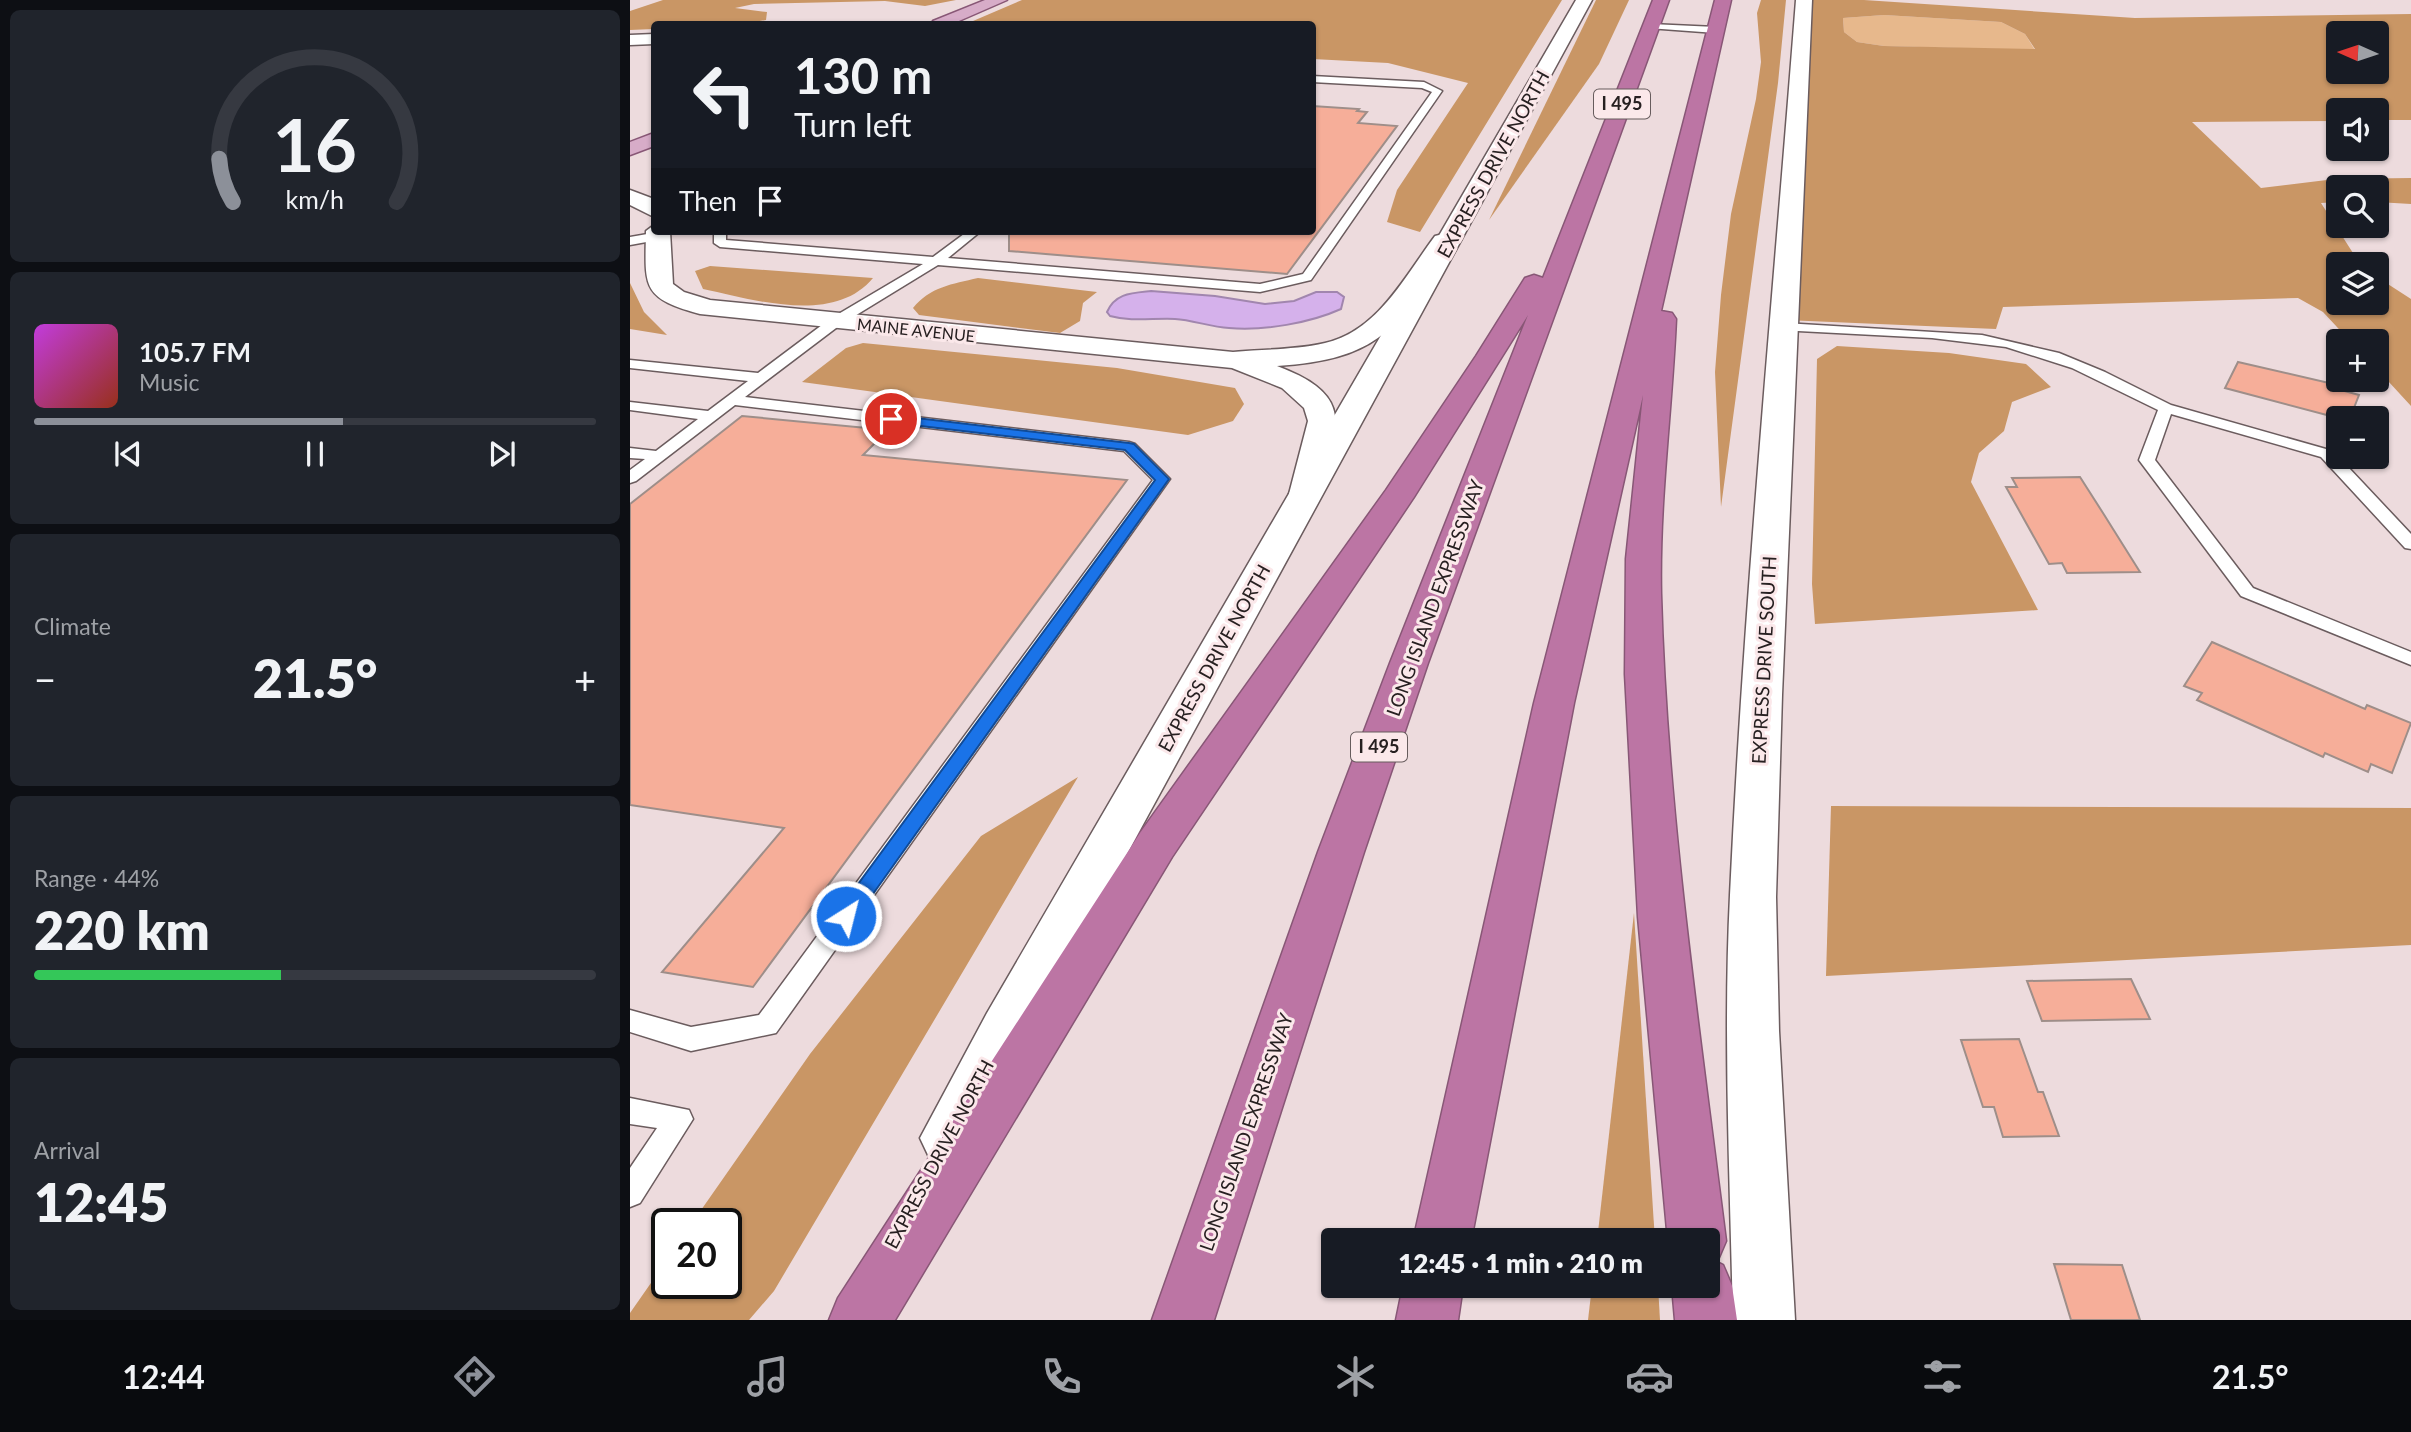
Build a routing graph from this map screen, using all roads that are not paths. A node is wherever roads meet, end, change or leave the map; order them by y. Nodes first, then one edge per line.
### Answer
1 (999, 0) edge
2 (1584, 0) edge
3 (1661, 0) edge
4 (1723, 0) edge
5 (1804, 0) edge
6 (946, 21) edge
7 (1651, 26) junction
8 (1716, 30) junction
9 (651, 39) edge
10 (630, 40) edge
11 (1316, 79) edge
12 (651, 140) edge
13 (630, 149) edge
14 (1593, 181) junction
15 (630, 197) edge
16 (1475, 198) junction
17 (651, 210) edge
18 (651, 229) edge
19 (657, 235) edge
20 (719, 235) edge
21 (970, 235) edge
22 (1666, 237) junction
23 (630, 241) edge
24 (939, 259) junction
25 (835, 322) junction
26 (1784, 327) junction
27 (1233, 360) junction
28 (630, 364) edge
29 (761, 378) junction
30 (732, 400) junction
31 (630, 406) edge
32 (2166, 408) junction
33 (712, 416) junction
34 (630, 453) edge
35 (658, 456) junction
36 (630, 478) edge
37 (1304, 500) junction
38 (2411, 544) edge
39 (2411, 659) edge
40 (630, 1021) edge
41 (630, 1111) edge
42 (630, 1193) edge
43 (1445, 1228) edge
44 (1696, 1228) edge
45 (1431, 1298) edge
46 (1703, 1298) edge
47 (851, 1320) edge
48 (860, 1320) edge
49 (1183, 1320) edge
50 (1427, 1320) edge
51 (1706, 1320) edge
52 (1764, 1320) edge

1 - 6 main road
2 - 16 main road, EXPRESS DRIVE NORTH
3 - 7 highway, LONG ISLAND EXPRESSWAY / I 495
4 - 8 highway
5 - 26 main road, EXPRESS DRIVE SOUTH
7 - 8 lane
7 - 14 highway, LONG ISLAND EXPRESSWAY / I 495
8 - 22 highway
9 - 10 main road
11 - 24 lane
12 - 13 main road
14 - 48 highway
14 - 49 highway, LONG ISLAND EXPRESSWAY / I 495
15 - 17 main road
16 - 27 main road
16 - 37 main road, EXPRESS DRIVE NORTH
18 - 23 lane
19 - 25 main road, MAINE AVENUE
20 - 24 lane
21 - 24 lane
22 - 43 highway
22 - 44 highway
24 - 25 lane
25 - 27 main road, MAINE AVENUE
25 - 29 lane
26 - 32 lane
26 - 52 main road, EXPRESS DRIVE SOUTH
27 - 37 main road
28 - 29 lane
29 - 30 lane
30 - 33 lane
30 - 40 lane
31 - 33 lane
32 - 38 lane
32 - 39 lane
33 - 35 lane
34 - 35 lane
35 - 36 lane
37 - 47 main road, EXPRESS DRIVE NORTH
41 - 42 lane
45 - 50 highway
46 - 51 highway

